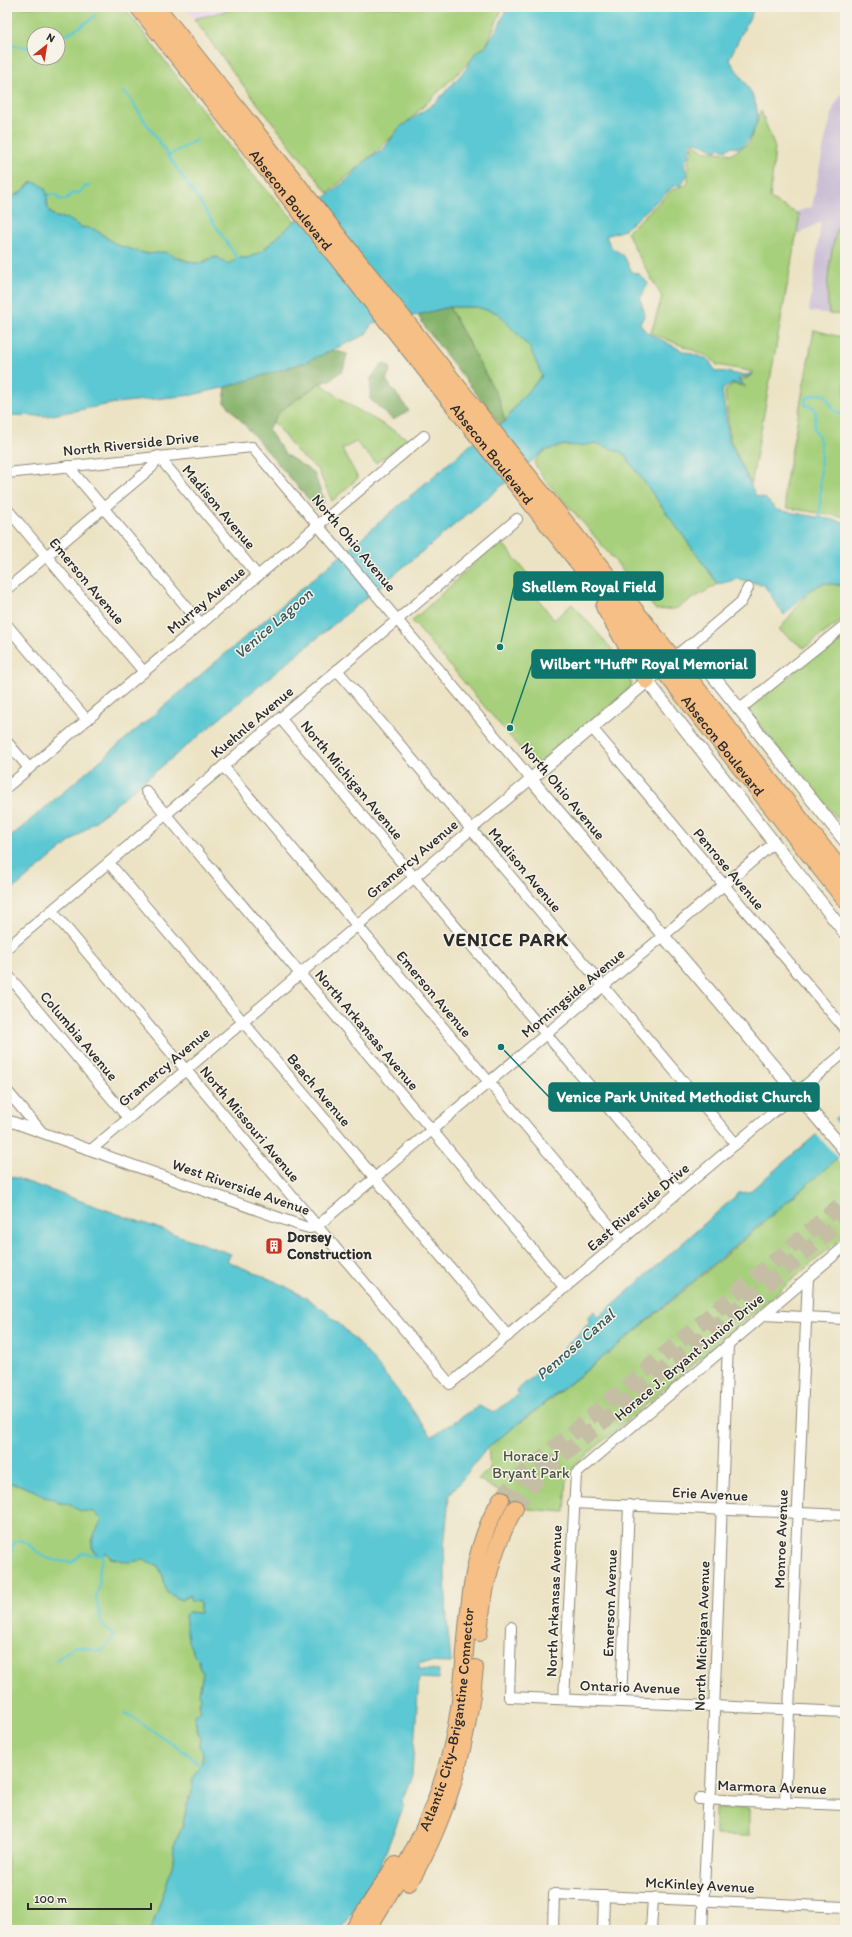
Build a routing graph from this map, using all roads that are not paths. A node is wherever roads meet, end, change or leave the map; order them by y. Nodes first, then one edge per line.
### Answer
1 (138, 7) edge
2 (157, 7) edge
3 (281, 175) junction
4 (424, 436) dead end
5 (256, 451) joint
6 (158, 456) junction
7 (68, 466) junction
8 (7, 473) edge
9 (522, 479) junction
10 (104, 508) junction
11 (7, 509) edge
12 (517, 520) dead end
13 (318, 526) junction
14 (46, 556) junction
15 (258, 576) junction
16 (594, 583) junction
17 (748, 588) dead end
18 (7, 589) edge
19 (398, 619) junction
20 (201, 624) junction
21 (7, 625) edge
22 (845, 625) edge
23 (690, 646) junction
24 (668, 664) junction
25 (337, 670) junction
26 (144, 672) junction
27 (647, 681) junction
28 (740, 709) junction
29 (280, 718) junction
30 (87, 720) junction
31 (592, 728) junction
32 (7, 742) edge
33 (223, 766) junction
34 (29, 768) junction
35 (531, 778) junction
36 (7, 787) edge
37 (146, 791) dead end
38 (166, 815) junction
39 (472, 829) junction
40 (845, 841) edge
41 (774, 843) junction
42 (109, 863) junction
43 (845, 875) edge
44 (414, 877) junction
45 (724, 885) junction
46 (845, 900) edge
47 (52, 911) junction
48 (357, 925) junction
49 (845, 933) edge
50 (664, 936) junction
51 (7, 948) edge
52 (300, 973) junction
53 (7, 974) edge
54 (604, 987) junction
55 (243, 1022) junction
56 (845, 1029) edge
57 (547, 1034) junction
58 (845, 1052) edge
59 (185, 1070) junction
60 (489, 1083) junction
61 (7, 1091) edge
62 (796, 1093) junction
63 (128, 1118) junction
64 (7, 1120) edge
65 (432, 1131) junction
66 (42, 1132) junction
67 (736, 1144) junction
68 (91, 1150) junction
69 (845, 1151) edge
70 (374, 1179) junction
71 (679, 1192) junction
72 (316, 1226) junction
73 (622, 1240) junction
74 (845, 1246) edge
75 (808, 1277) junction
76 (564, 1288) junction
77 (763, 1315) junction
78 (806, 1317) junction
79 (845, 1319) edge
80 (508, 1336) junction
81 (728, 1344) junction
82 (450, 1384) joint
83 (573, 1503) junction
84 (629, 1505) junction
85 (722, 1510) junction
86 (797, 1513) junction
87 (845, 1515) edge
88 (511, 1627) dead end
89 (564, 1699) junction
90 (620, 1702) junction
91 (714, 1706) junction
92 (789, 1709) junction
93 (845, 1712) edge
94 (450, 1757) junction
95 (704, 1799) junction
96 (785, 1802) junction
97 (845, 1805) edge
98 (604, 1896) junction
99 (653, 1898) junction
100 (704, 1900) junction
101 (845, 1906) edge
102 (353, 1930) edge
103 (367, 1930) edge
104 (380, 1930) edge
105 (553, 1930) edge
106 (603, 1930) edge
107 (651, 1930) edge
108 (702, 1930) edge

1 - 3 highway, Absecon Boulevard
2 - 3 highway, Absecon Boulevard
3 - 9 highway, Absecon Boulevard
4 - 13 street, Murray Avenue
5 - 6 street, North Riverside Drive
5 - 13 street, North Ohio Avenue
6 - 7 street, North Riverside Drive
6 - 10 street
6 - 15 street, Madison Avenue
7 - 8 street, North Riverside Drive
7 - 10 street
9 - 16 highway, Absecon Boulevard
9 - 24 highway, Absecon Boulevard
10 - 14 street
10 - 20 street
11 - 14 street, Emerson Avenue
12 - 19 street, Kuehnle Avenue
13 - 15 street, Murray Avenue
13 - 19 street, North Ohio Avenue
14 - 18 street
14 - 26 street, Emerson Avenue
15 - 20 street, Murray Avenue
16 - 24 highway, Absecon Boulevard
16 - 27 highway
17 - 23 street, Gramercy Avenue
19 - 25 street, Kuehnle Avenue
19 - 35 street, North Ohio Avenue
20 - 26 street, Murray Avenue
21 - 30 street
22 - 28 street
23 - 24 street, Gramercy Avenue
23 - 28 street
24 - 27 street, Gramercy Avenue
24 - 43 highway, Absecon Boulevard
24 - 46 highway, Absecon Boulevard
25 - 29 street, Kuehnle Avenue
25 - 39 street, Madison Avenue
26 - 30 street, Murray Avenue
27 - 31 street, Gramercy Avenue
27 - 41 street, Absecon Boulevard
28 - 40 street
29 - 33 street, Kuehnle Avenue
29 - 44 street, North Michigan Avenue
30 - 34 street, Murray Avenue
31 - 35 street, Gramercy Avenue
31 - 45 street, Penrose Avenue
32 - 34 street
33 - 38 street, Kuehnle Avenue
33 - 48 street, Emerson Avenue
34 - 36 street, Murray Avenue
35 - 39 street, Gramercy Avenue
35 - 50 street, North Ohio Avenue
37 - 38 street, North Arkansas Avenue
38 - 42 street, Kuehnle Avenue
38 - 52 street, North Arkansas Avenue
39 - 44 street, Gramercy Avenue
39 - 54 street, Madison Avenue
41 - 45 street, Morningside Avenue
41 - 49 street, Absecon Boulevard
42 - 47 street, Kuehnle Avenue
42 - 55 street, Beach Avenue
44 - 48 street, Gramercy Avenue
44 - 57 street, North Michigan Avenue
45 - 50 street, Morningside Avenue
45 - 56 street, Penrose Avenue
47 - 51 street, Kuehnle Avenue
47 - 59 street, North Missouri Avenue
48 - 52 street, Gramercy Avenue
48 - 60 street, Emerson Avenue
50 - 54 street, Morningside Avenue
50 - 62 street, North Ohio Avenue
52 - 55 street, Gramercy Avenue
52 - 65 street, North Arkansas Avenue
53 - 63 street, Columbia Avenue
54 - 57 street, Morningside Avenue
54 - 67 street, Madison Avenue
55 - 59 street, Gramercy Avenue
55 - 70 street, Beach Avenue
57 - 60 street, Morningside Avenue
57 - 71 street, North Michigan Avenue
58 - 62 street, East Riverside Drive
59 - 63 street, Gramercy Avenue
59 - 72 street, North Missouri Avenue
60 - 65 street, Morningside Avenue
60 - 73 street, Emerson Avenue
61 - 66 street
62 - 67 street, East Riverside Drive
62 - 69 street, North Ohio Avenue
63 - 68 street, Gramercy Avenue
64 - 66 street, West Riverside Avenue
65 - 70 street, Morningside Avenue
65 - 76 street, North Arkansas Avenue
66 - 68 street, West Riverside Avenue
67 - 71 street, East Riverside Drive
68 - 72 street, West Riverside Avenue
70 - 72 street, Morningside Avenue
70 - 80 street, Beach Avenue
71 - 73 street, East Riverside Drive
72 - 82 street, West Riverside Avenue
73 - 76 street, East Riverside Drive
74 - 75 street, Horace J. Bryant Junior Drive
75 - 77 street, Horace J. Bryant Junior Drive
75 - 78 street, Monroe Avenue
76 - 80 street, East Riverside Drive
77 - 78 street
77 - 81 street, Horace J. Bryant Junior Drive
78 - 79 street
78 - 86 street, Monroe Avenue
80 - 82 street, East Riverside Drive
81 - 83 street, Horace J. Bryant Junior Drive
81 - 85 street, North Michigan Avenue
83 - 84 street, Erie Avenue
83 - 89 street, North Arkansas Avenue
84 - 85 street, Erie Avenue
84 - 90 street, Emerson Avenue
85 - 86 street, Erie Avenue
85 - 91 street, North Michigan Avenue
86 - 87 street, Erie Avenue
86 - 92 street, Monroe Avenue
88 - 89 street, Ontario Avenue
89 - 90 street, Ontario Avenue
90 - 91 street, Ontario Avenue
91 - 92 street, Ontario Avenue
91 - 95 street, North Michigan Avenue
92 - 93 street, Ontario Avenue
92 - 96 street, Monroe Avenue
94 - 102 highway
94 - 103 highway, Atlantic City–Brigantine Connector
94 - 104 highway, Atlantic City–Brigantine Connector
95 - 96 street, Marmora Avenue
95 - 100 street, North Michigan Avenue
96 - 97 street, Marmora Avenue
98 - 99 street, McKinley Avenue
98 - 105 street, McKinley Avenue
98 - 106 street
99 - 100 street, McKinley Avenue
99 - 107 street
100 - 101 street, McKinley Avenue
100 - 108 street, North Michigan Avenue

